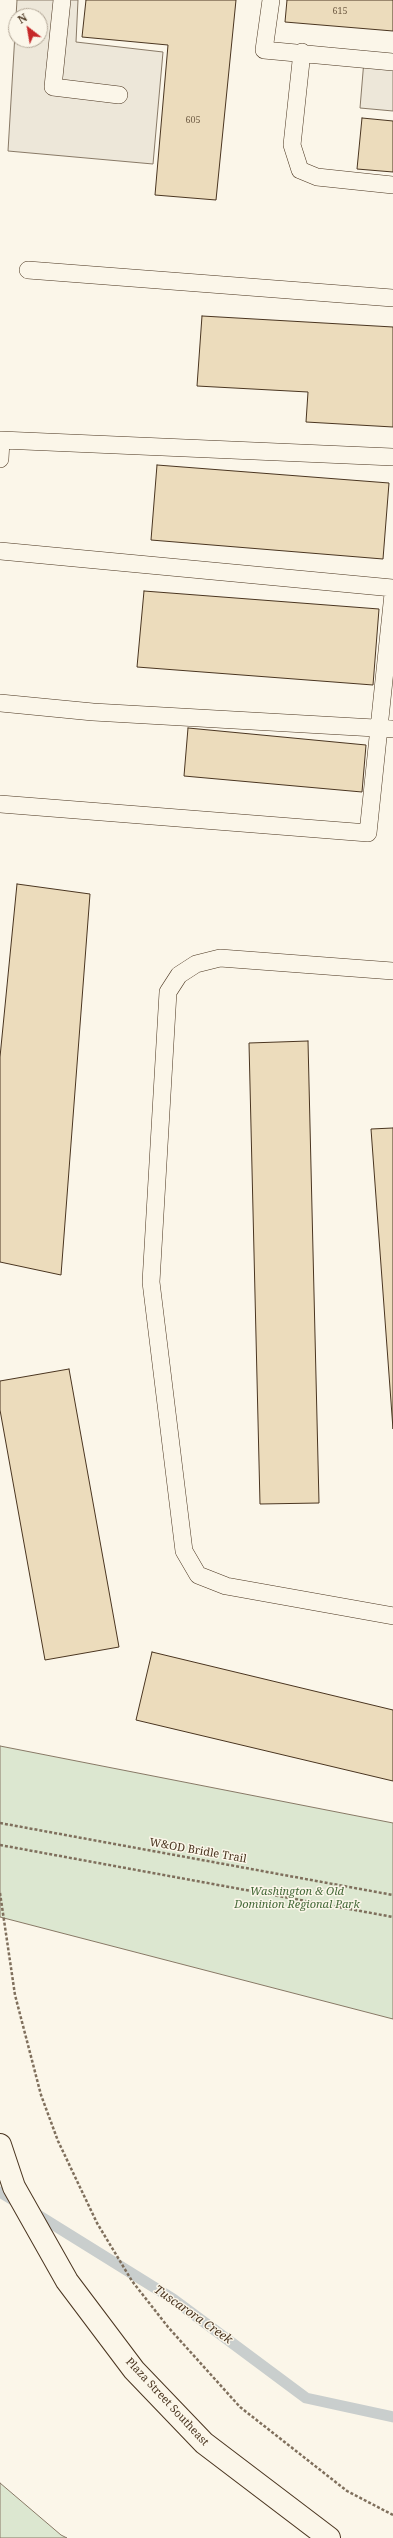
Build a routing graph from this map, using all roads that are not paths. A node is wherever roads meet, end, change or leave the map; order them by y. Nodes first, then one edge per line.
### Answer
1 (62, 0) edge
2 (270, 0) edge
3 (302, 52) junction
4 (393, 62) edge
5 (118, 95) dead end
6 (393, 185) edge
7 (28, 270) dead end
8 (393, 298) edge
9 (393, 456) edge
10 (0, 459) edge
11 (0, 551) edge
12 (393, 588) edge
13 (393, 594) edge
14 (0, 703) edge
15 (386, 729) edge
16 (0, 804) edge
17 (393, 971) edge
18 (393, 1616) edge
19 (0, 2145) edge
20 (329, 2538) edge

1 - 5 lane
2 - 3 lane
3 - 4 lane
3 - 6 lane
7 - 8 lane
9 - 10 lane
11 - 12 lane
13 - 15 lane
14 - 15 lane
15 - 16 lane
17 - 18 lane
19 - 20 main road, Plaza Street Southeast

